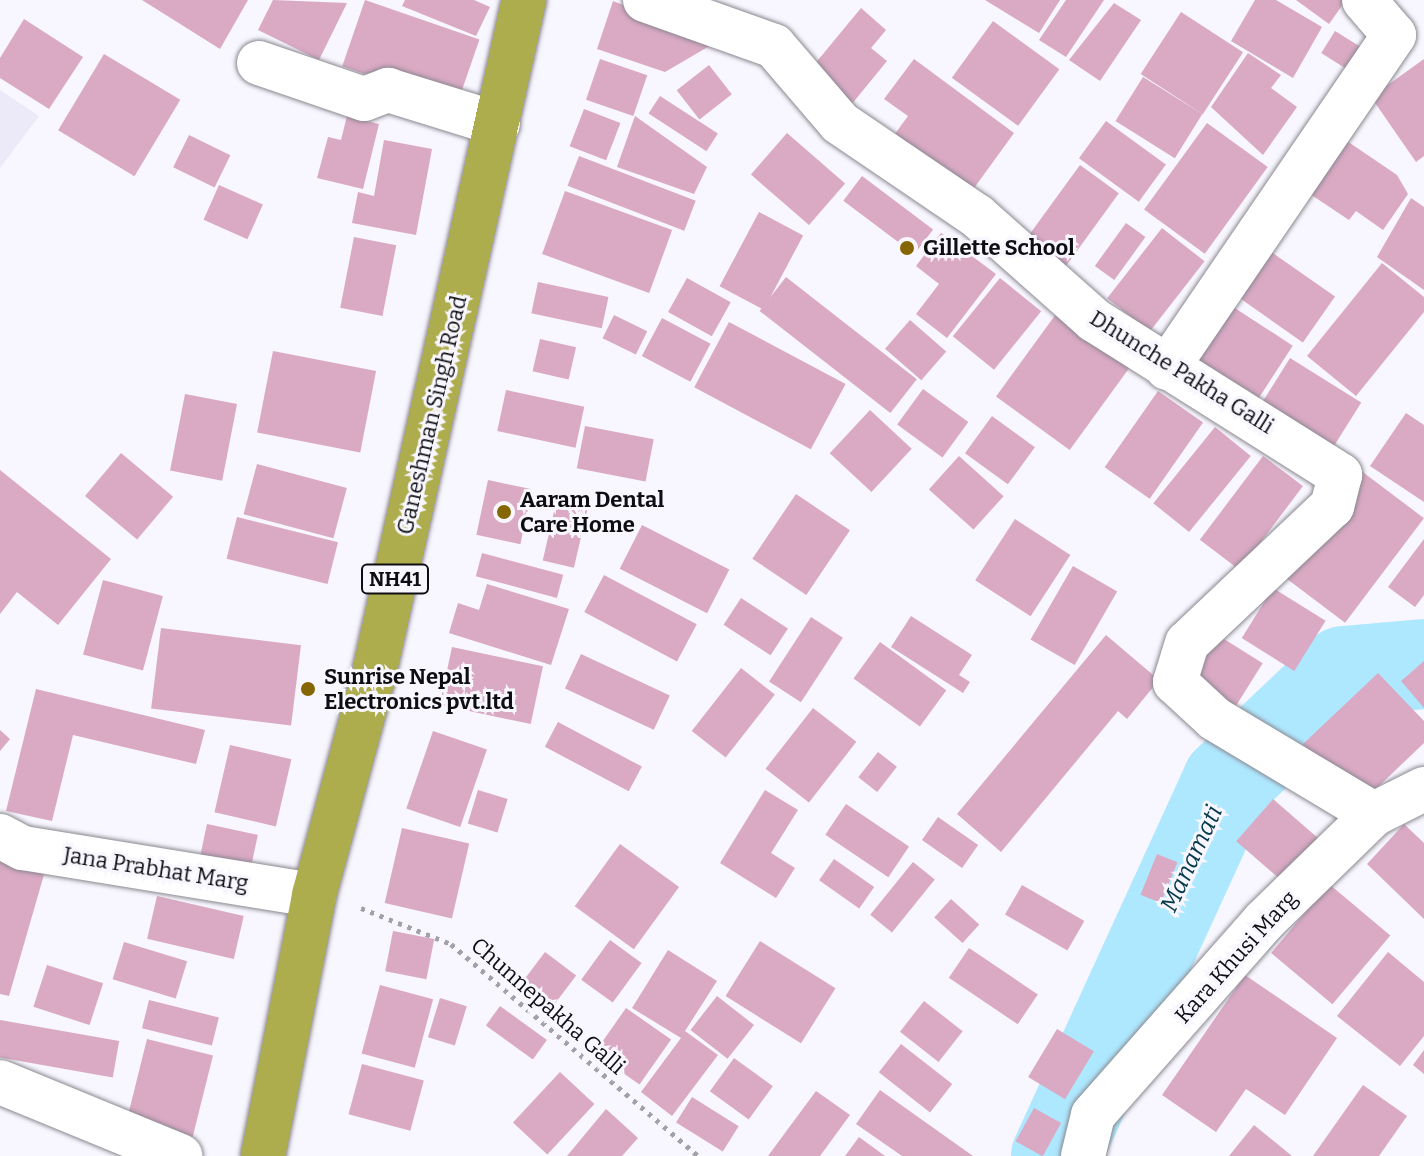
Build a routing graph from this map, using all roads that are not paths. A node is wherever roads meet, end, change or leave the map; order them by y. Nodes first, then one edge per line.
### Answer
1 (524, 0) edge
2 (645, 0) edge
3 (1364, 0) edge
4 (259, 63) dead end
5 (498, 124) junction
6 (1167, 368) junction
7 (1424, 789) edge
8 (1374, 814) junction
9 (0, 836) edge
10 (314, 895) junction
11 (0, 1082) edge
12 (180, 1156) edge
13 (263, 1156) edge
14 (1083, 1156) edge

1 - 5 highway, Ganeshman Singh Road / NH41
2 - 6 street, Dhunche Pakha Galli
3 - 6 street
4 - 5 street
5 - 10 highway, Ganeshman Singh Road / NH41
6 - 8 street, Dhunche Pakha Galli
7 - 8 street, Kara Khusi Marg
8 - 14 street, Kara Khusi Marg
9 - 10 street, Jana Prabhat Marg
10 - 13 highway, Ganeshman Singh Road / NH41
11 - 12 street

